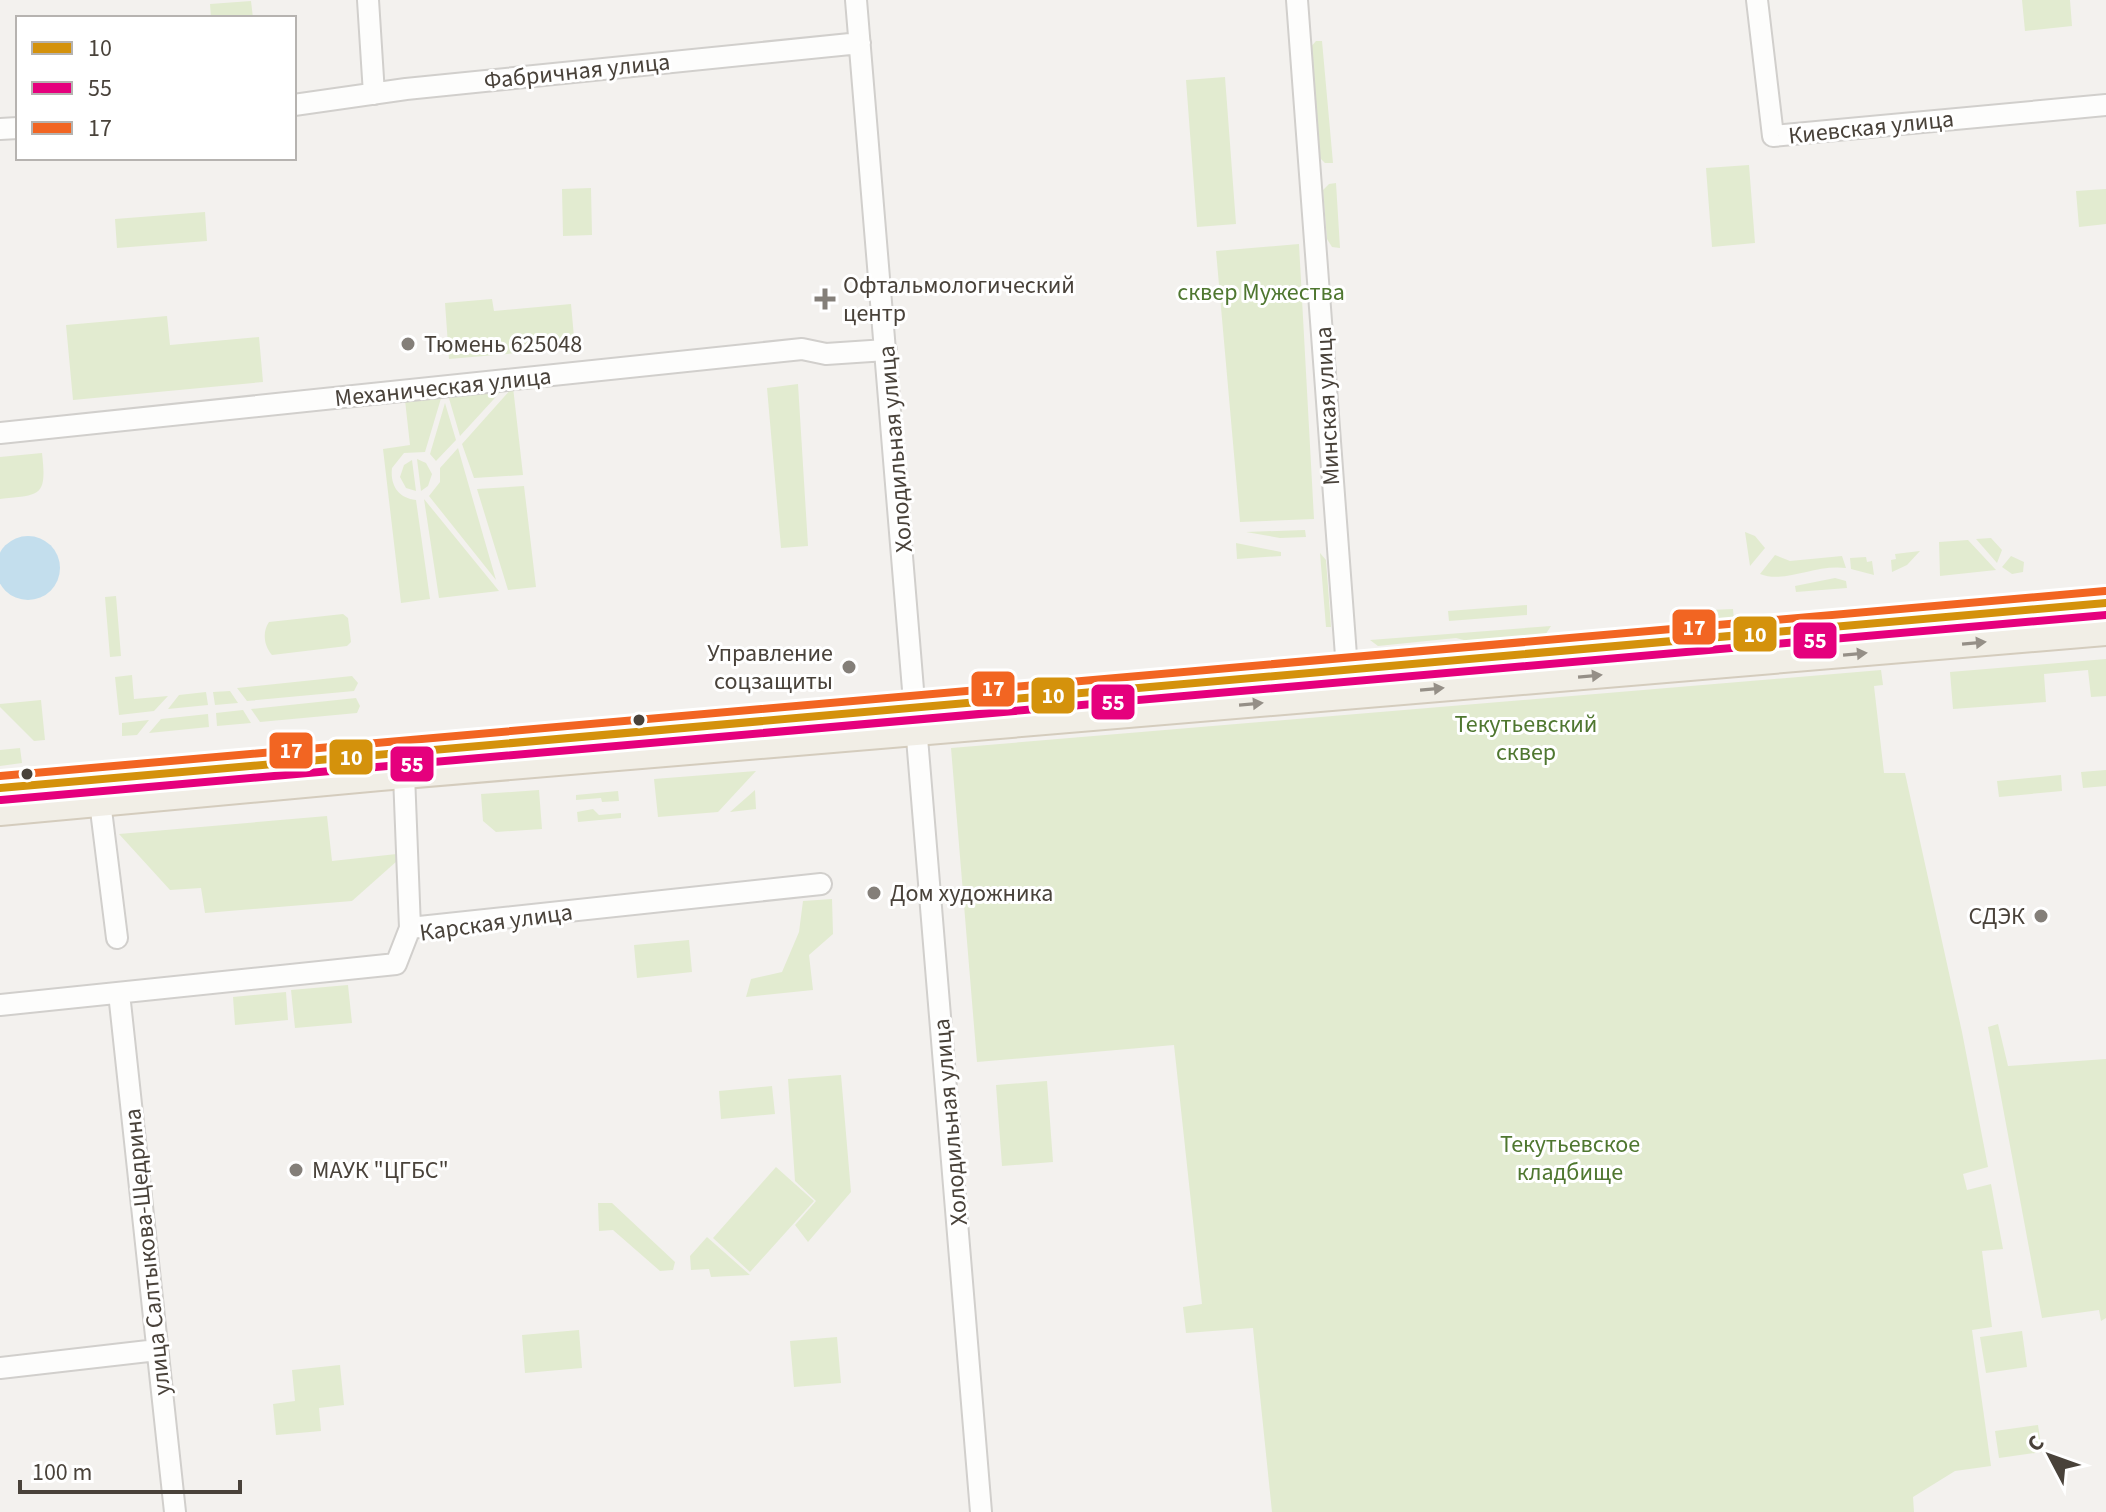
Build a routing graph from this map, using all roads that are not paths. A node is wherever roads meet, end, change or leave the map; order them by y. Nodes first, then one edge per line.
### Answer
1 (368, 0) edge
2 (856, 0) edge
3 (1297, 0) edge
4 (1757, 0) edge
5 (860, 43) junction
6 (374, 94) junction
7 (296, 105) edge
8 (2106, 105) edge
9 (886, 350) junction
10 (0, 433) edge
11 (2106, 603) edge
12 (2106, 632) edge
13 (1347, 669) junction
14 (917, 719) junction
15 (404, 775) junction
16 (0, 788) edge
17 (100, 802) junction
18 (0, 812) edge
19 (821, 884) dead end
20 (410, 928) junction
21 (117, 938) dead end
22 (119, 993) junction
23 (0, 1005) edge
24 (157, 1350) junction
25 (0, 1368) edge
26 (175, 1512) edge
27 (981, 1512) edge

1 - 6 street
2 - 5 street, Холодильная улица
3 - 13 street, Минская улица
4 - 8 street, Киевская улица
5 - 6 street, Фабричная улица
5 - 9 street, Холодильная улица
6 - 7 street, Фабричная улица
9 - 10 street, Механическая улица
9 - 14 street, Холодильная улица
11 - 13 main road
14 -> 12 main road
13 - 14 main road
14 - 15 main road
14 - 16 main road
14 - 27 street, Холодильная улица
15 - 17 main road
15 - 20 street
17 - 18 main road
17 - 21 street
19 - 20 street, Карская улица
20 - 22 street, Карская улица
22 - 23 street, Карская улица
22 - 24 street, улица Салтыкова-Щедрина
24 - 25 street
24 - 26 street, улица Салтыкова-Щедрина

